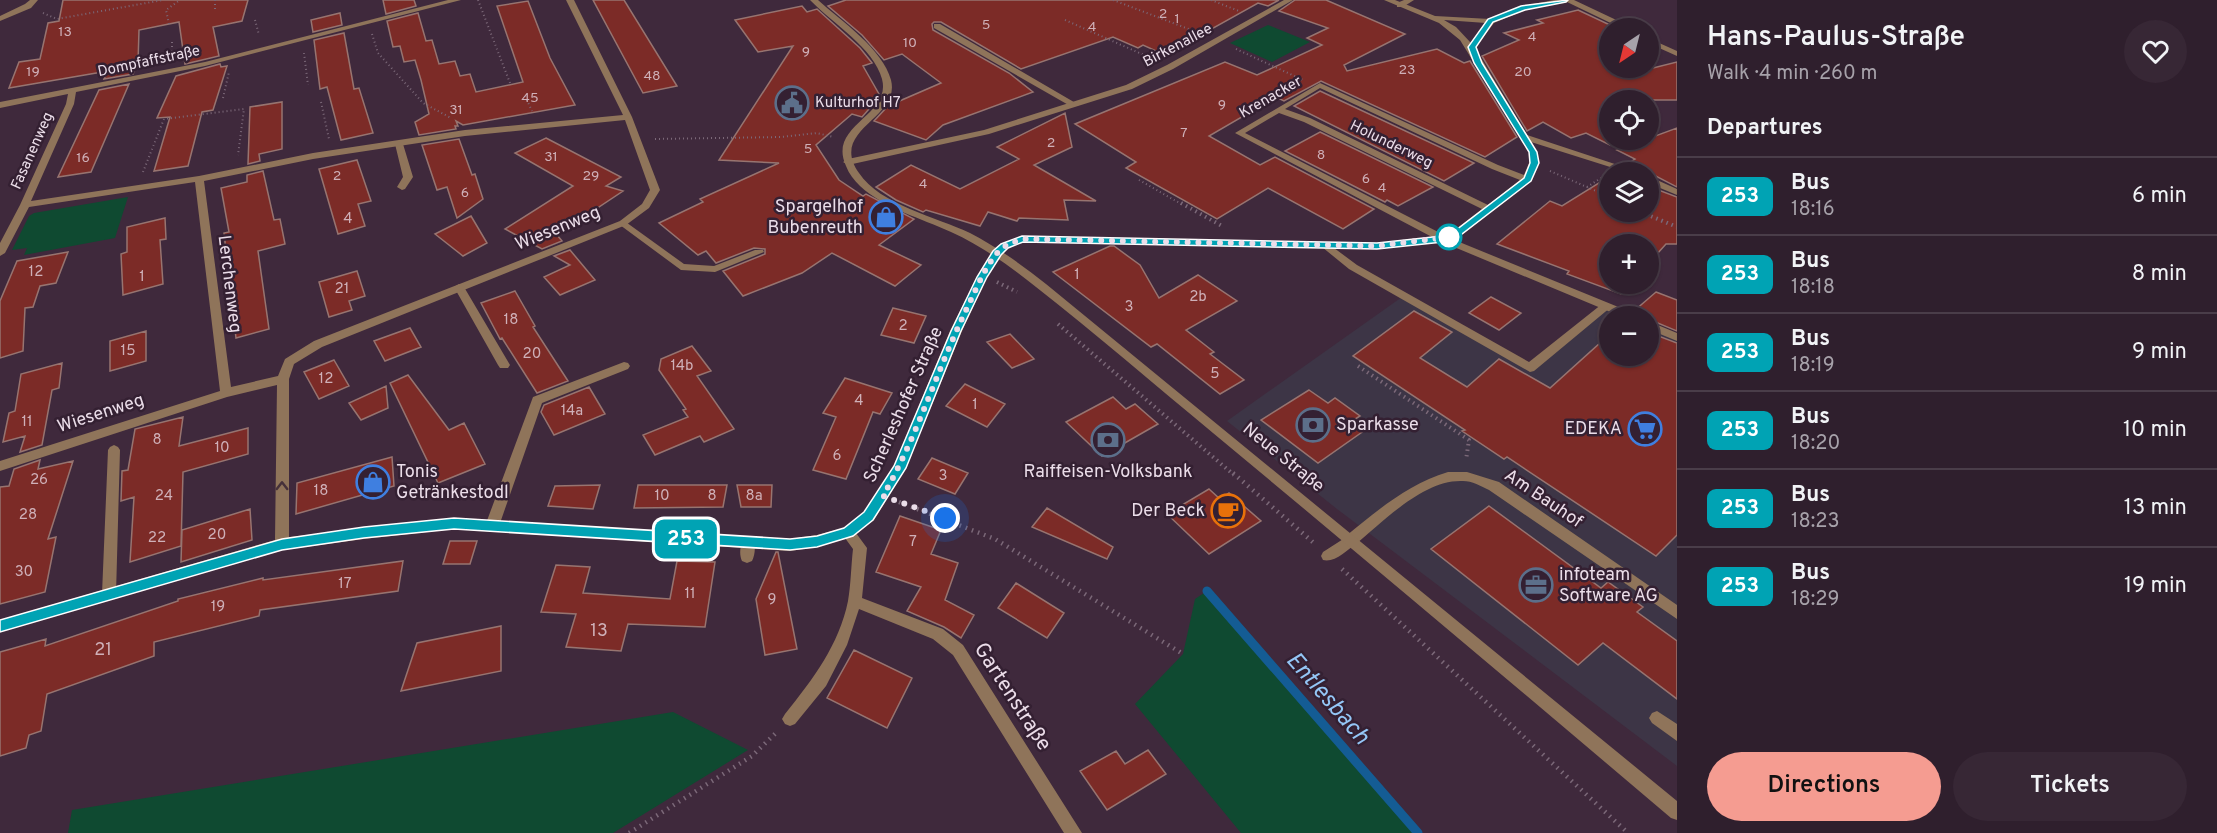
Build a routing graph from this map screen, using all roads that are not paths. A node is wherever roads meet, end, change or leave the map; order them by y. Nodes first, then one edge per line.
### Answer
1 (457, 0) edge
2 (570, 0) edge
3 (814, 0) edge
4 (1289, 0) edge
5 (1388, 0) edge
6 (1410, 0) edge
7 (1567, 0) edge
8 (14, 1) edge
9 (31, 3) edge
10 (1400, 5) junction
11 (1432, 16) junction
12 (1605, 18) edge
13 (0, 19) edge
14 (1491, 21) junction
15 (937, 26) dead end
16 (1659, 45) edge
17 (1472, 47) junction
18 (1677, 54) edge
19 (72, 92) junction
20 (0, 105) edge
21 (1075, 105) junction
22 (1280, 110) junction
23 (628, 117) junction
24 (1525, 137) junction
25 (399, 144) junction
26 (848, 162) junction
27 (1603, 162) edge
28 (199, 179) junction
29 (1527, 179) junction
30 (1659, 184) edge
31 (402, 187) dead end
32 (1677, 192) edge
33 (25, 205) junction
34 (1489, 209) junction
35 (623, 223) junction
36 (1443, 239) junction
37 (1326, 245) junction
38 (759, 252) dead end
39 (0, 253) edge
40 (997, 253) junction
41 (459, 287) junction
42 (1604, 306) edge
43 (1599, 313) edge
44 (1659, 330) edge
45 (1677, 337) edge
46 (504, 365) dead end
47 (624, 366) dead end
48 (283, 379) junction
49 (226, 393) junction
50 (114, 450) dead end
51 (0, 466) edge
52 (492, 525) junction
53 (848, 532) junction
54 (1352, 540) junction
55 (282, 544) junction
56 (1328, 556) dead end
57 (109, 594) junction
58 (855, 601) junction
59 (1677, 613) edge
60 (0, 626) edge
61 (1657, 718) dead end
62 (790, 719) road end
63 (1677, 733) edge
64 (1677, 812) edge
65 (1074, 833) edge

1 - 19 street, Dompfaffstraße
2 - 23 street, Wiesenweg
3 - 26 street
4 - 21 street, Birkenallee
5 - 10 street
6 - 10 street
7 - 12 street
7 - 14 street
8 - 9 street
9 - 13 street
10 - 11 street
11 - 14 street
11 - 17 street
14 - 17 street
15 - 21 street
16 - 18 street
17 - 24 street
19 - 20 street, Dompfaffstraße
19 - 33 street, Fasanenweg
21 - 26 street, Birkenallee
22 - 29 street, Krenacker
22 - 34 street, Holunderweg
22 - 36 street, Krenacker
23 - 25 street
23 - 35 street, Wiesenweg
24 - 27 street
24 - 29 street
25 - 28 street
25 - 31 street
26 - 40 street, Neue Straße
28 - 33 street
28 - 49 street, Lerchenweg
29 - 34 street
30 - 32 street
33 - 39 street, Fasanenweg
34 - 36 street
35 - 38 street
35 - 41 street, Wiesenweg
36 - 37 street
36 - 42 street
37 - 40 street
37 - 43 street
40 - 53 street, Scherleshofer Straße
40 - 54 street, Neue Straße
41 - 46 street
41 - 48 street, Wiesenweg
44 - 45 street
47 - 52 street
48 - 49 street, Wiesenweg
55 -> 48 street
49 - 51 street, Wiesenweg
50 - 57 street
52 - 53 street, Scherleshofer Straße
52 - 55 street, Scherleshofer Straße
53 - 58 street
54 - 56 street, Am Bauhof
54 - 59 street, Am Bauhof
54 - 64 street, Neue Straße
55 - 57 street, Scherleshofer Straße
57 - 60 street, Scherleshofer Straße
58 - 62 street
58 - 65 street, Gartenstraße
61 - 63 street

